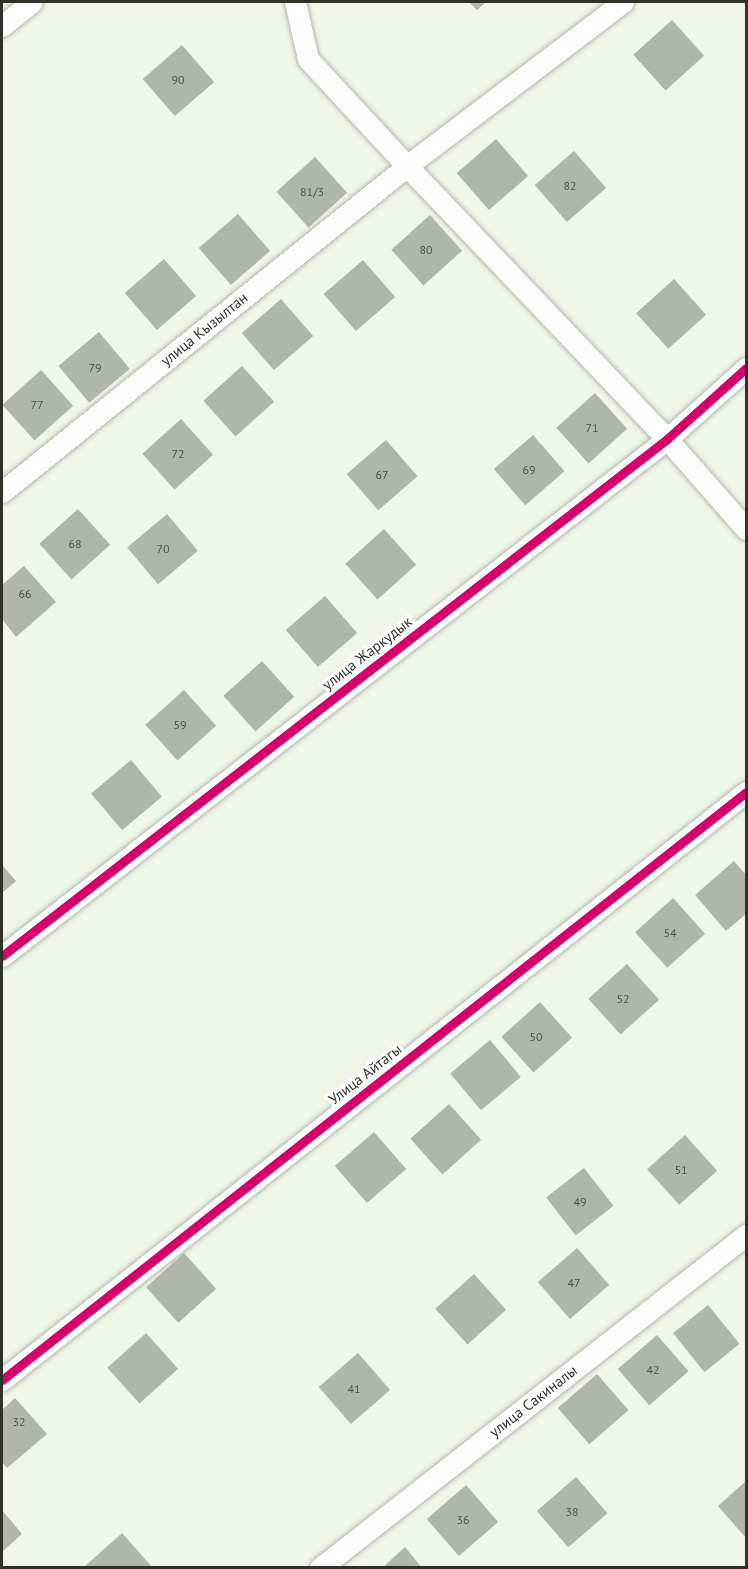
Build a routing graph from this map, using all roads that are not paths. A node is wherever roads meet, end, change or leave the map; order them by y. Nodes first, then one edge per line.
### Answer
1 (32, 2) edge
2 (295, 2) edge
3 (622, 2) edge
4 (2, 26) edge
5 (407, 166) junction
6 (747, 368) edge
7 (667, 439) junction
8 (2, 492) edge
9 (747, 529) edge
10 (747, 792) edge
11 (2, 956) edge
12 (747, 1235) edge
13 (2, 1380) edge
14 (320, 1568) edge

1 - 4 street
2 - 5 street
3 - 5 street, улица Кызылтан
5 - 7 street
5 - 8 street, улица Кызылтан
6 - 7 street, улица Жаркудык
7 - 9 street
7 - 11 street, улица Жаркудык
10 - 13 street, Улица Айтагы
12 - 14 street, улица Сакиналы

